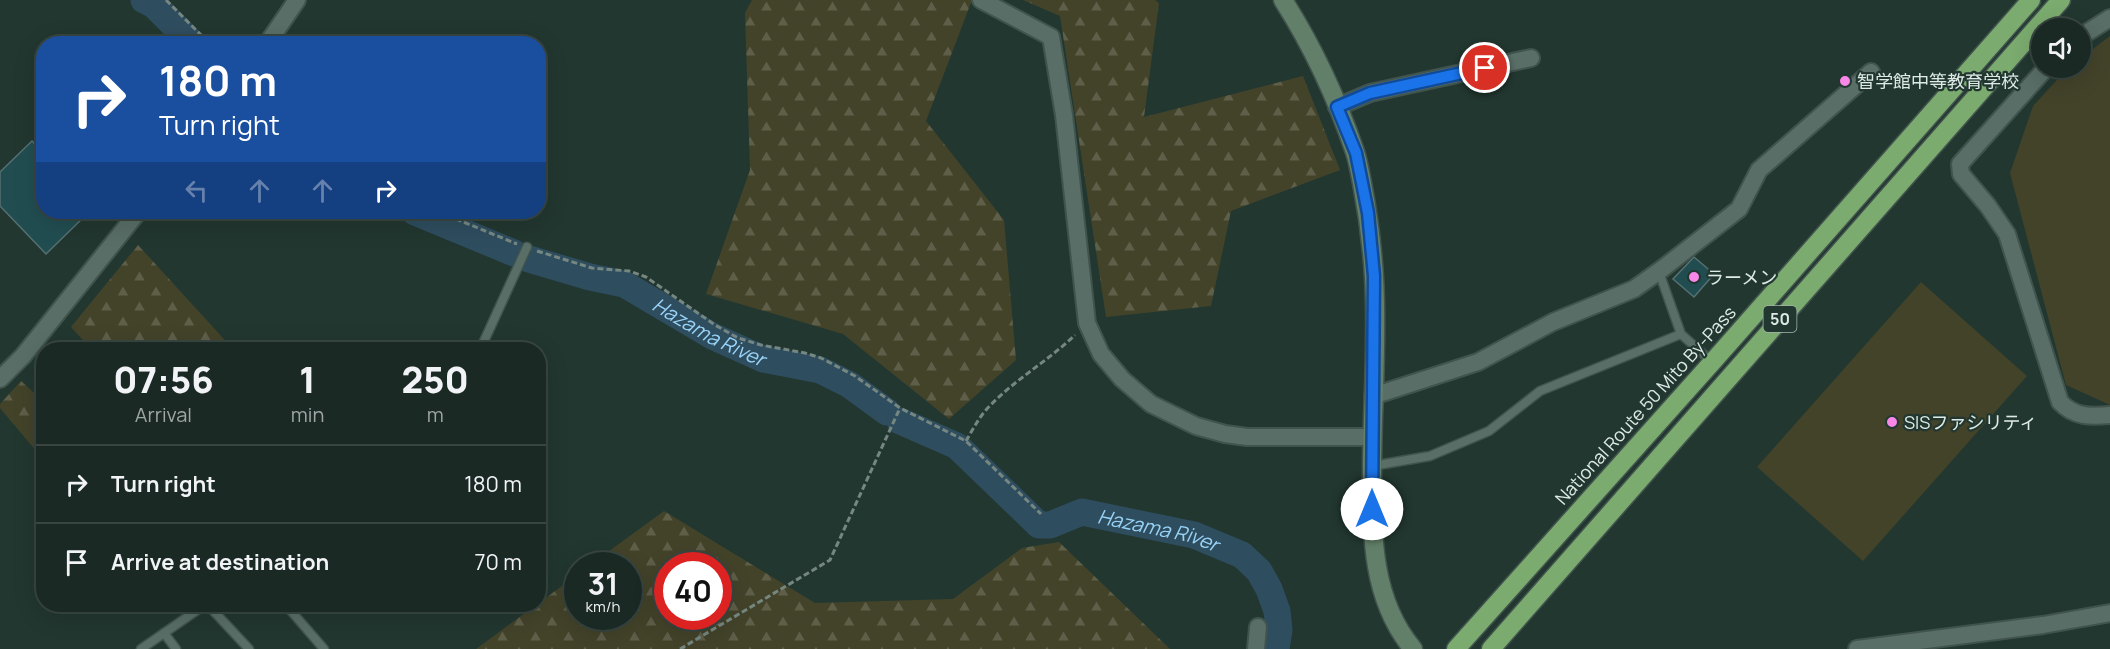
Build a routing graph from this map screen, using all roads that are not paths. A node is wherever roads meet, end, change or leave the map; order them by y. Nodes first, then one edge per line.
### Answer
1 (297, 0) edge
2 (981, 0) edge
3 (1283, 0) edge
4 (2031, 0) edge
5 (2061, 0) edge
6 (2110, 18) edge
7 (2091, 30) edge
8 (272, 36) edge
9 (1531, 58) dead end
10 (1871, 72) dead end
11 (2037, 78) edge
12 (1337, 107) junction
13 (132, 219) edge
14 (527, 247) road end
15 (1659, 272) junction
16 (1681, 334) junction
17 (484, 342) edge
18 (1712, 362) junction
19 (0, 379) edge
20 (1373, 396) junction
21 (2110, 415) edge
22 (1372, 437) junction
23 (1372, 466) junction
24 (195, 612) edge
25 (214, 612) edge
26 (292, 612) edge
27 (2110, 613) edge
28 (1257, 627) dead end
29 (164, 633) junction
30 (141, 649) edge
31 (176, 649) edge
32 (249, 649) edge
33 (324, 649) edge
34 (1256, 649) edge
35 (1413, 649) edge
36 (1456, 649) edge
37 (1491, 649) edge
38 (1857, 649) edge

1 - 8 street
2 - 22 street
3 - 12 street
4 - 18 highway, National Route 50 Mito By-Pass / 50
5 - 37 highway, 50
6 - 7 street
9 - 12 street
10 - 15 street
11 - 21 street
12 - 20 street
13 - 19 street
14 - 17 lane
15 - 16 lane
15 - 20 street
16 - 18 lane
16 - 23 lane
18 - 36 highway, National Route 50 Mito By-Pass / 50
20 - 22 street
22 - 23 street
23 - 35 street
24 - 29 lane
25 - 32 lane
26 - 33 lane
27 - 38 street
28 - 34 street
29 - 30 lane
29 - 31 lane

